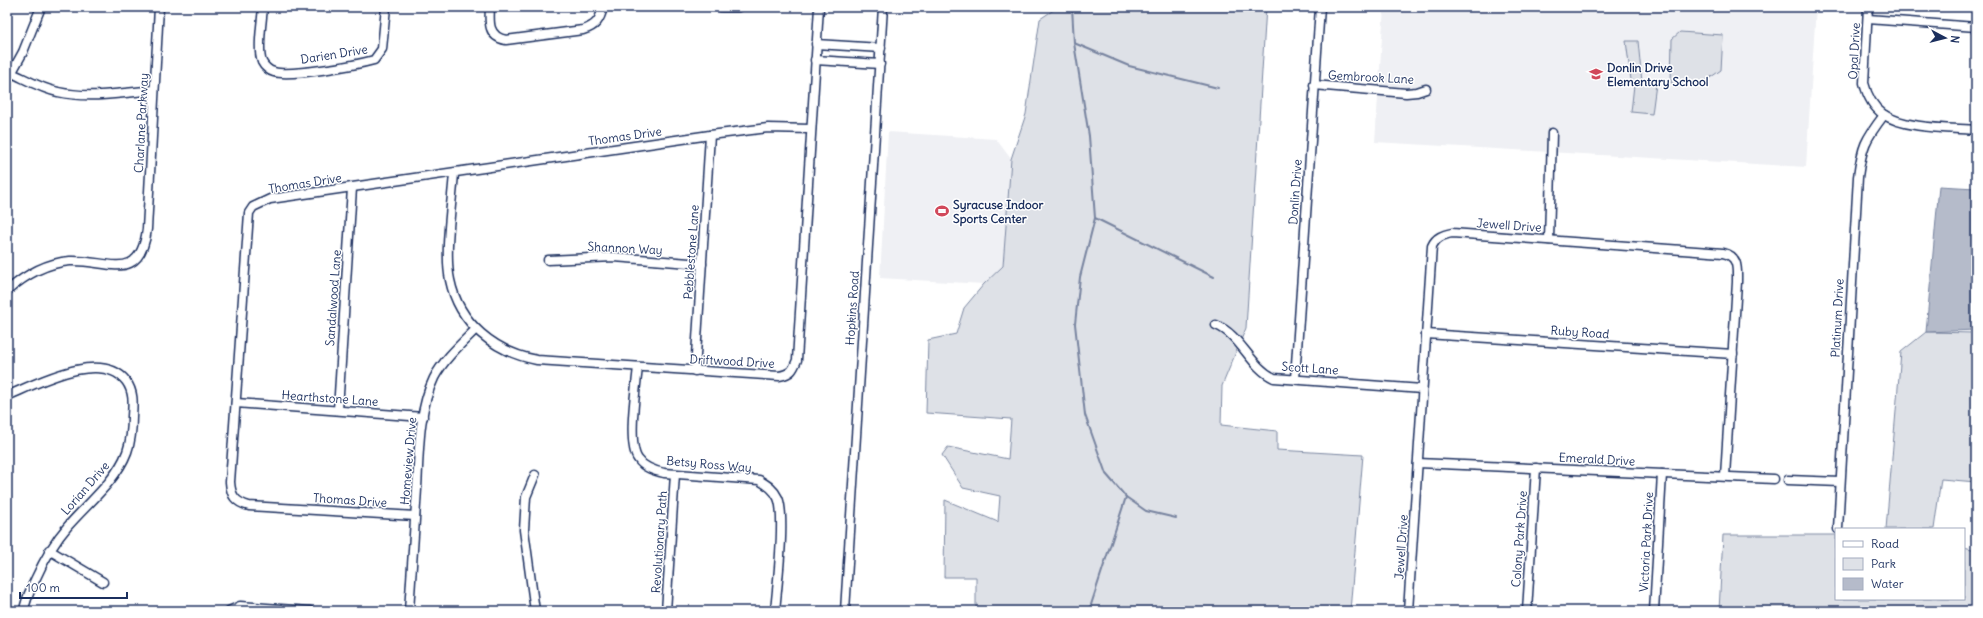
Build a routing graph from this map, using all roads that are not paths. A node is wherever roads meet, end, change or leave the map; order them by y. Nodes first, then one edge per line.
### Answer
1 (41, 7) edge
2 (159, 7) edge
3 (263, 7) edge
4 (386, 7) edge
5 (490, 7) edge
6 (603, 7) edge
7 (721, 7) edge
8 (738, 7) edge
9 (819, 7) edge
10 (883, 7) edge
11 (1320, 7) edge
12 (1868, 7) edge
13 (1868, 19) junction
14 (1976, 27) edge
15 (816, 44) junction
16 (881, 48) junction
17 (815, 60) junction
18 (880, 64) junction
19 (12, 73) junction
20 (7, 82) edge
21 (1314, 86) junction
22 (1426, 89) dead end
23 (154, 90) junction
24 (1884, 115) junction
25 (811, 129) junction
26 (1976, 130) edge
27 (1552, 134) dead end
28 (710, 135) junction
29 (454, 173) junction
30 (352, 188) junction
31 (1549, 240) junction
32 (548, 260) dead end
33 (702, 264) junction
34 (7, 291) edge
35 (1216, 325) dead end
36 (476, 330) junction
37 (1426, 334) junction
38 (1733, 354) junction
39 (638, 367) junction
40 (695, 371) junction
41 (1295, 379) junction
42 (1422, 390) junction
43 (7, 396) edge
44 (236, 403) junction
45 (338, 410) junction
46 (423, 417) junction
47 (1418, 463) junction
48 (1536, 468) junction
49 (675, 474) junction
50 (1662, 474) junction
51 (535, 475) dead end
52 (1725, 476) junction
53 (1774, 479) dead end
54 (1788, 480) dead end
55 (1840, 482) junction
56 (415, 516) junction
57 (1838, 528) edge
58 (49, 550) junction
59 (103, 582) dead end
60 (24, 611) edge
61 (229, 611) edge
62 (310, 611) edge
63 (409, 611) edge
64 (535, 611) edge
65 (666, 611) edge
66 (775, 611) edge
67 (845, 611) edge
68 (1408, 611) edge
69 (1527, 611) edge
70 (1654, 611) edge

1 - 19 street
2 - 23 street, Charlane Parkway
3 - 4 street, Darien Drive
5 - 6 street
7 - 8 street
9 - 15 street, Driftwood Drive
10 - 16 street, Hopkins Road
11 - 21 street, Donlin Drive
12 - 13 street, Opal Drive
13 - 14 street
13 - 24 street, Opal Drive
15 - 16 street
15 - 17 street, Driftwood Drive
16 - 18 street, Hopkins Road
17 - 18 street
17 - 25 street, Driftwood Drive
18 - 67 street, Hopkins Road
19 - 20 street
19 - 23 street
21 - 22 street, Gembrook Lane
21 - 41 street, Donlin Drive
23 - 34 street, Charlane Parkway
24 - 26 street
24 - 55 street, Platinum Drive
25 - 28 street, Thomas Drive
25 - 40 street, Driftwood Drive
27 - 31 street
28 - 29 street, Thomas Drive
28 - 33 street, Pebblestone Lane
29 - 30 street, Thomas Drive
29 - 36 street, Driftwood Drive
30 - 44 street, Thomas Drive
30 - 45 street, Sandalwood Lane
31 - 37 street, Jewell Drive
31 - 38 street, Jewell Drive
32 - 33 street, Shannon Way
33 - 40 street, Pebblestone Lane
35 - 41 street, Scott Lane
36 - 39 street, Driftwood Drive
36 - 46 street, Homeview Drive
37 - 38 street, Ruby Road
37 - 42 street, Jewell Drive
38 - 52 street, Jewell Drive
39 - 40 street, Driftwood Drive
39 - 49 street, Betsy Ross Way
41 - 42 street, Scott Lane
42 - 47 street, Jewell Drive
43 - 58 street, Lorian Drive
44 - 45 street, Hearthstone Lane
44 - 56 street, Thomas Drive
45 - 46 street, Hearthstone Lane
46 - 56 street, Homeview Drive
47 - 48 street, Emerald Drive
47 - 68 street, Jewell Drive
48 - 50 street, Emerald Drive
48 - 69 street, Colony Park Drive
49 - 65 street, Revolutionary Path
49 - 66 street, Betsy Ross Way
50 - 52 street, Emerald Drive
50 - 70 street, Victoria Park Drive
51 - 64 street
52 - 53 street, Emerald Drive
54 - 55 street
55 - 57 street, Platinum Drive
56 - 63 street, Homeview Drive
58 - 59 street
58 - 60 street, Lorian Drive
61 - 62 street

